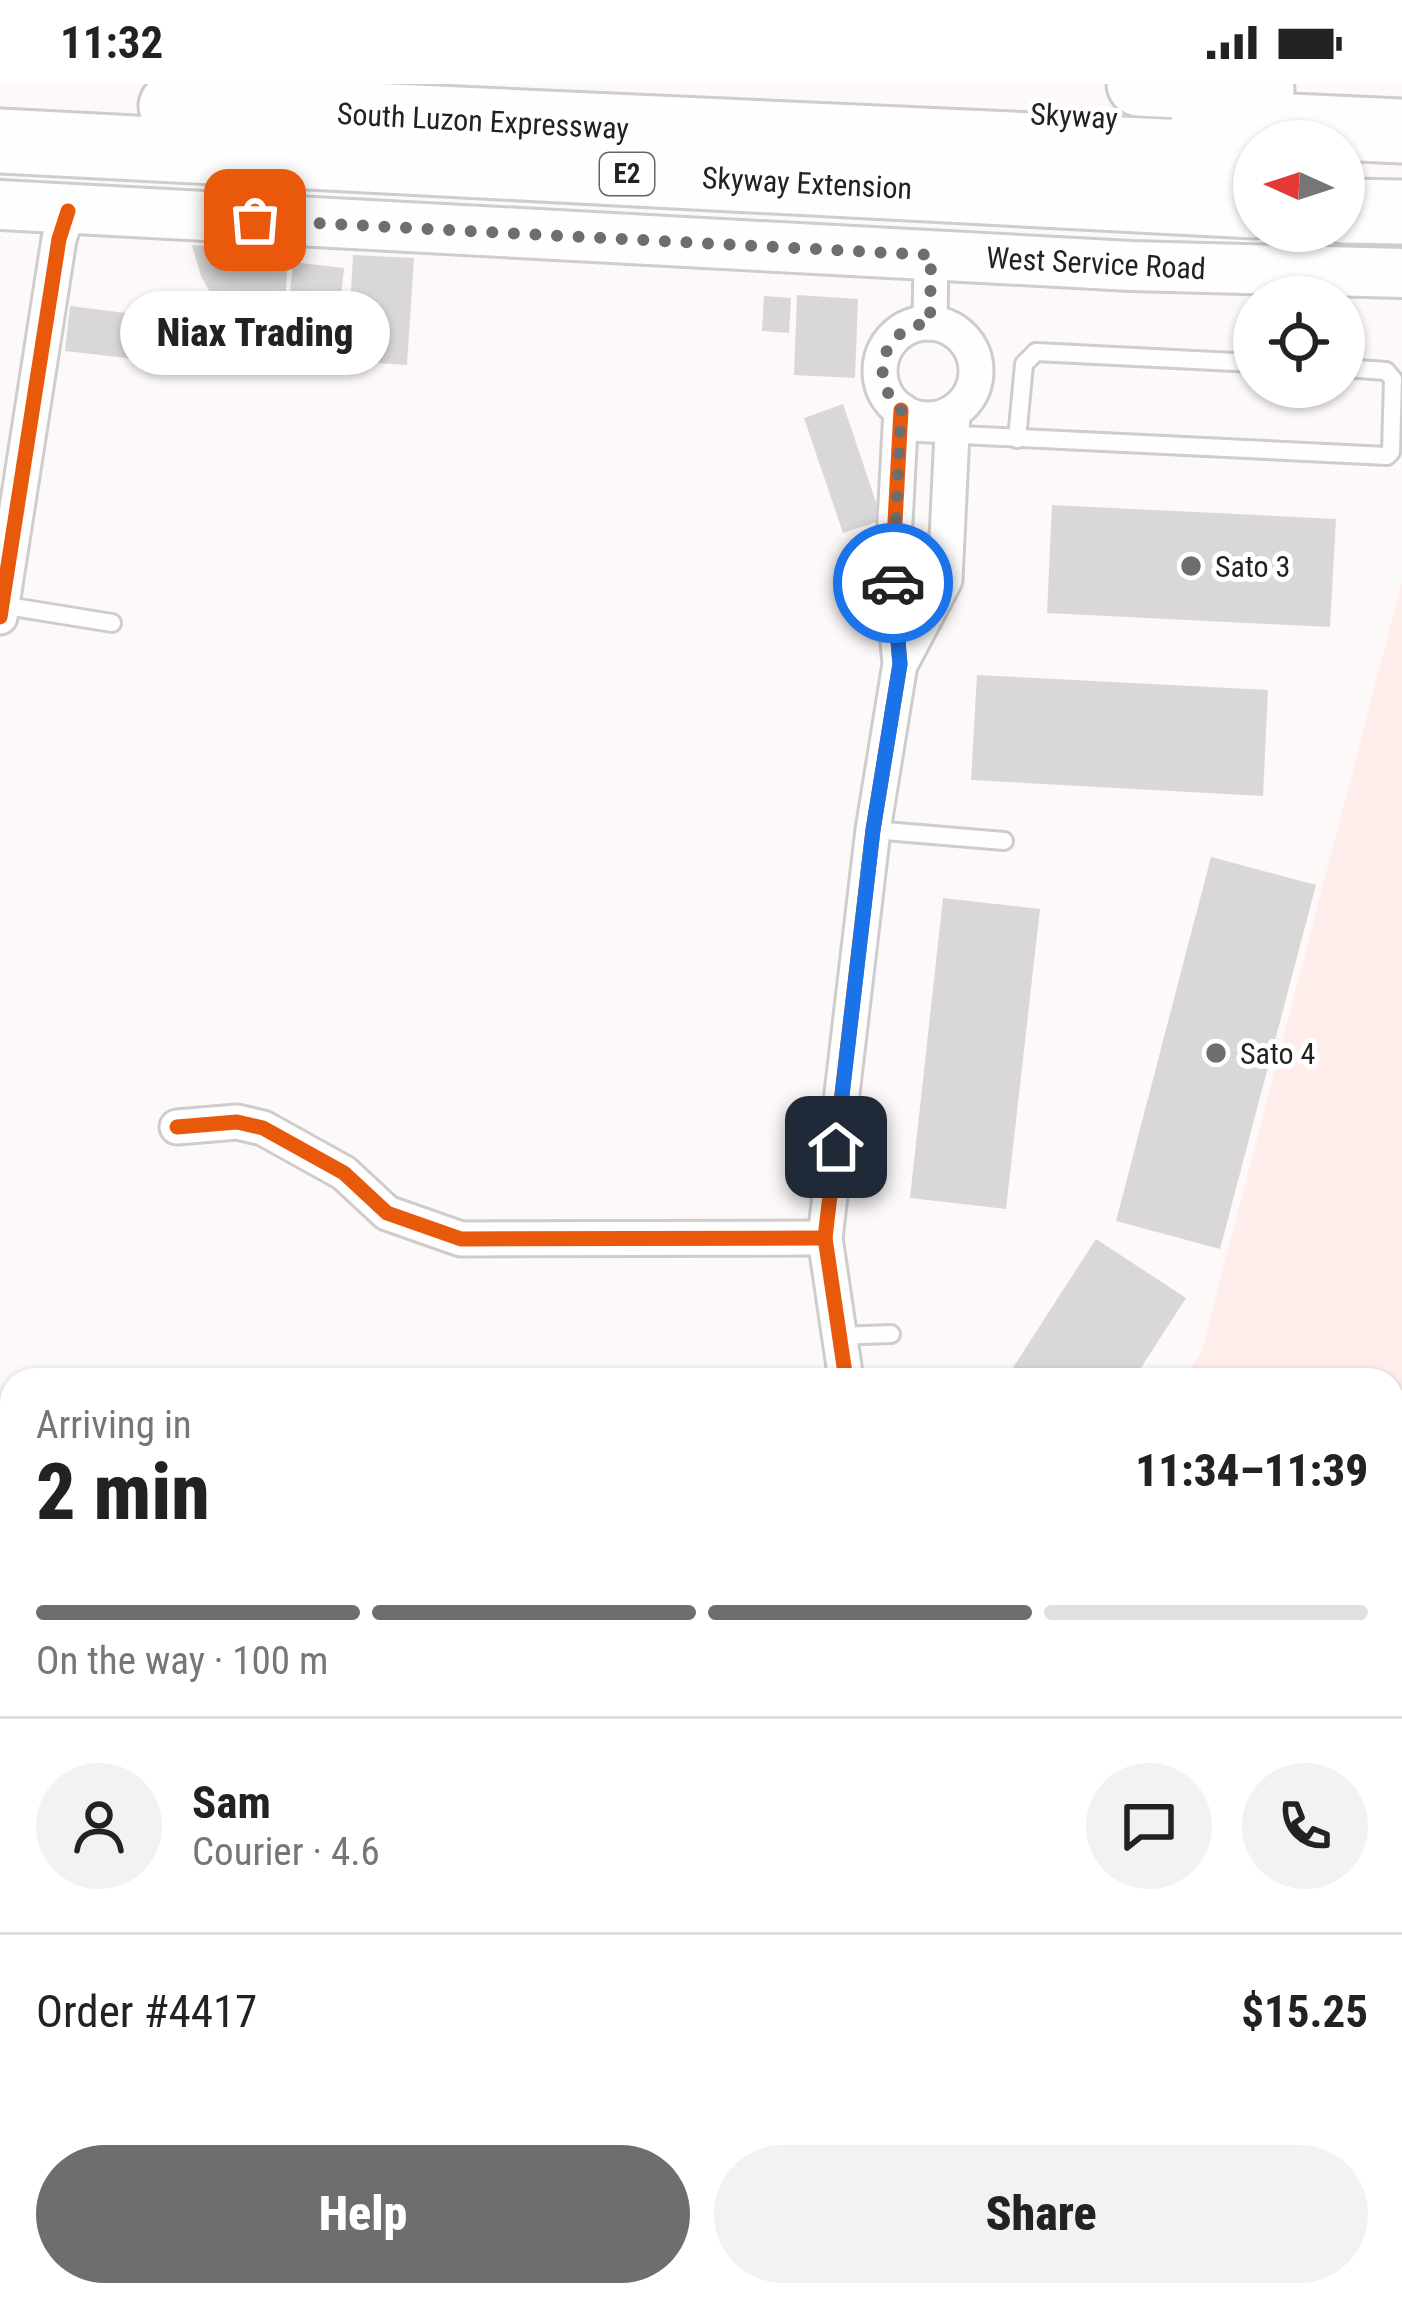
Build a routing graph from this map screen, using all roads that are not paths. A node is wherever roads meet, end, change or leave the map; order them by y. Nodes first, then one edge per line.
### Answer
1 (386, 84) edge
2 (1139, 84) edge
3 (1402, 96) edge
4 (0, 98) edge
5 (1402, 131) edge
6 (0, 141) edge
7 (1233, 154) edge
8 (1365, 160) edge
9 (1402, 161) edge
10 (0, 205) edge
11 (1233, 205) edge
12 (68, 211) junction
13 (1365, 211) edge
14 (1402, 212) edge
15 (931, 255) junction
16 (1402, 273) edge
17 (930, 323) junction
18 (1233, 362) edge
19 (1365, 370) edge
20 (900, 421) junction
21 (953, 424) junction
22 (1017, 439) junction
23 (1, 610) edge
24 (112, 623) dead end
25 (900, 664) junction
26 (873, 830) junction
27 (1004, 842) dead end
28 (177, 1127) dead end
29 (825, 1238) junction
30 (890, 1334) dead end
31 (839, 1336) junction
32 (844, 1368) edge

1 - 5 highway, Skyway
2 - 3 highway, Skyway
4 - 7 highway, South Luzon Expressway / E2
6 - 11 highway, Skyway Extension / E2
8 - 9 highway
10 - 12 main road, West Service Road
12 - 15 main road, West Service Road
12 - 23 street
13 - 14 highway
15 - 16 main road, West Service Road
15 - 17 street
17 - 20 street
17 - 21 street
18 - 22 lane
19 - 22 lane
20 - 21 street
20 - 25 street
21 - 22 lane
21 - 25 street
23 - 24 lane
25 - 26 street
26 - 27 lane
26 - 29 street
28 - 29 street
29 - 31 street
30 - 31 lane
31 - 32 street

